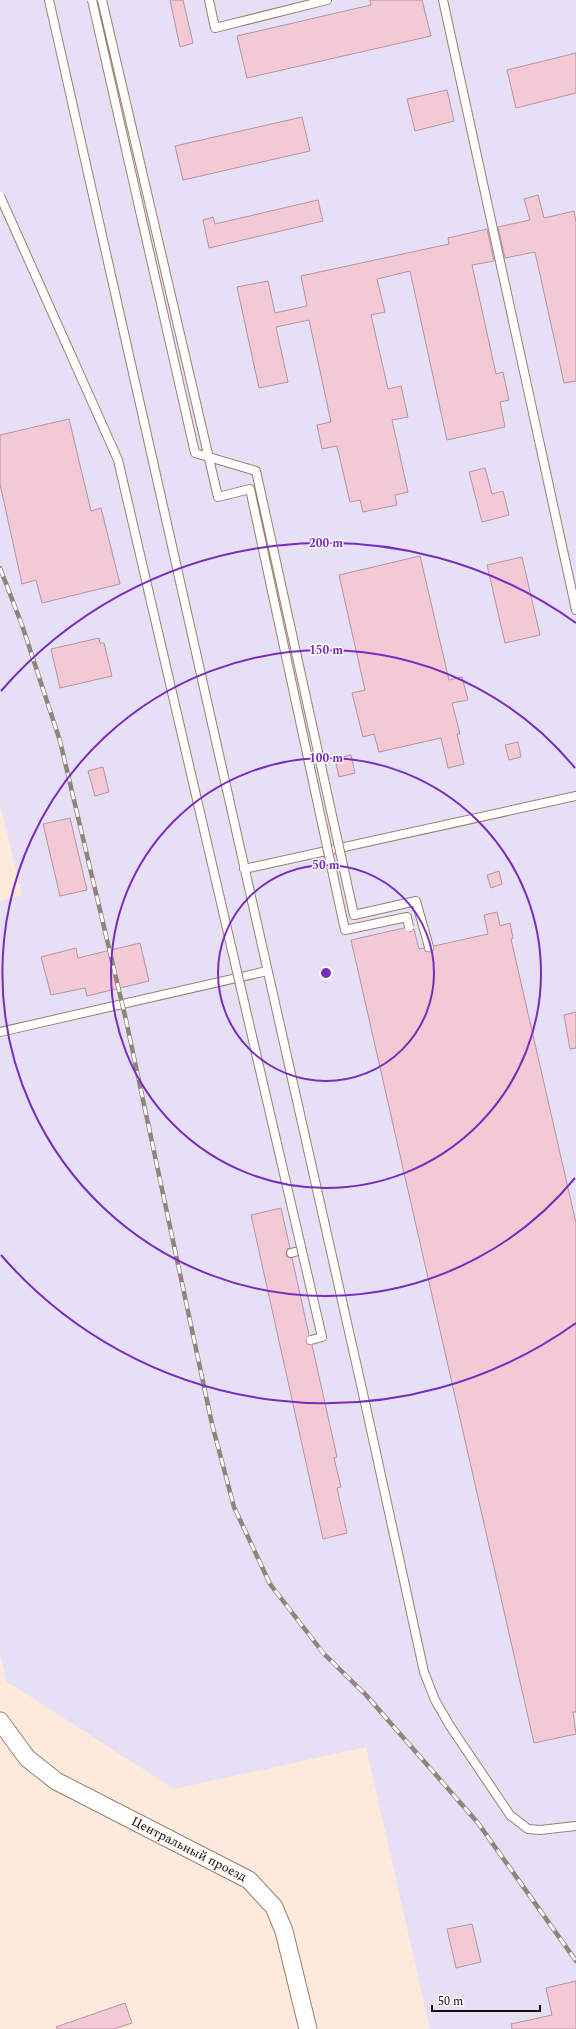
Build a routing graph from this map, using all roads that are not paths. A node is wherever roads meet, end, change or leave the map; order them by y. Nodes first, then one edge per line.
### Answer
1 (49, 0) edge
2 (92, 0) edge
3 (102, 0) edge
4 (209, 0) edge
5 (327, 0) edge
6 (443, 0) edge
7 (0, 196) edge
8 (576, 610) edge
9 (576, 796) edge
10 (244, 869) junction
11 (409, 927) dead end
12 (429, 947) dead end
13 (267, 971) junction
14 (0, 1032) edge
15 (302, 1250) junction
16 (291, 1253) dead end
17 (310, 1340) dead end
18 (0, 1721) edge
19 (576, 1826) edge
20 (308, 2029) edge

1 - 10 lane
2 - 12 lane, bridge
3 - 11 lane, bridge
4 - 5 lane
6 - 8 lane
7 - 15 lane, bridge
9 - 10 lane
10 - 13 lane
13 - 14 lane
13 - 19 lane
15 - 16 lane
15 - 17 lane, bridge
18 - 20 street, Центральный проезд

